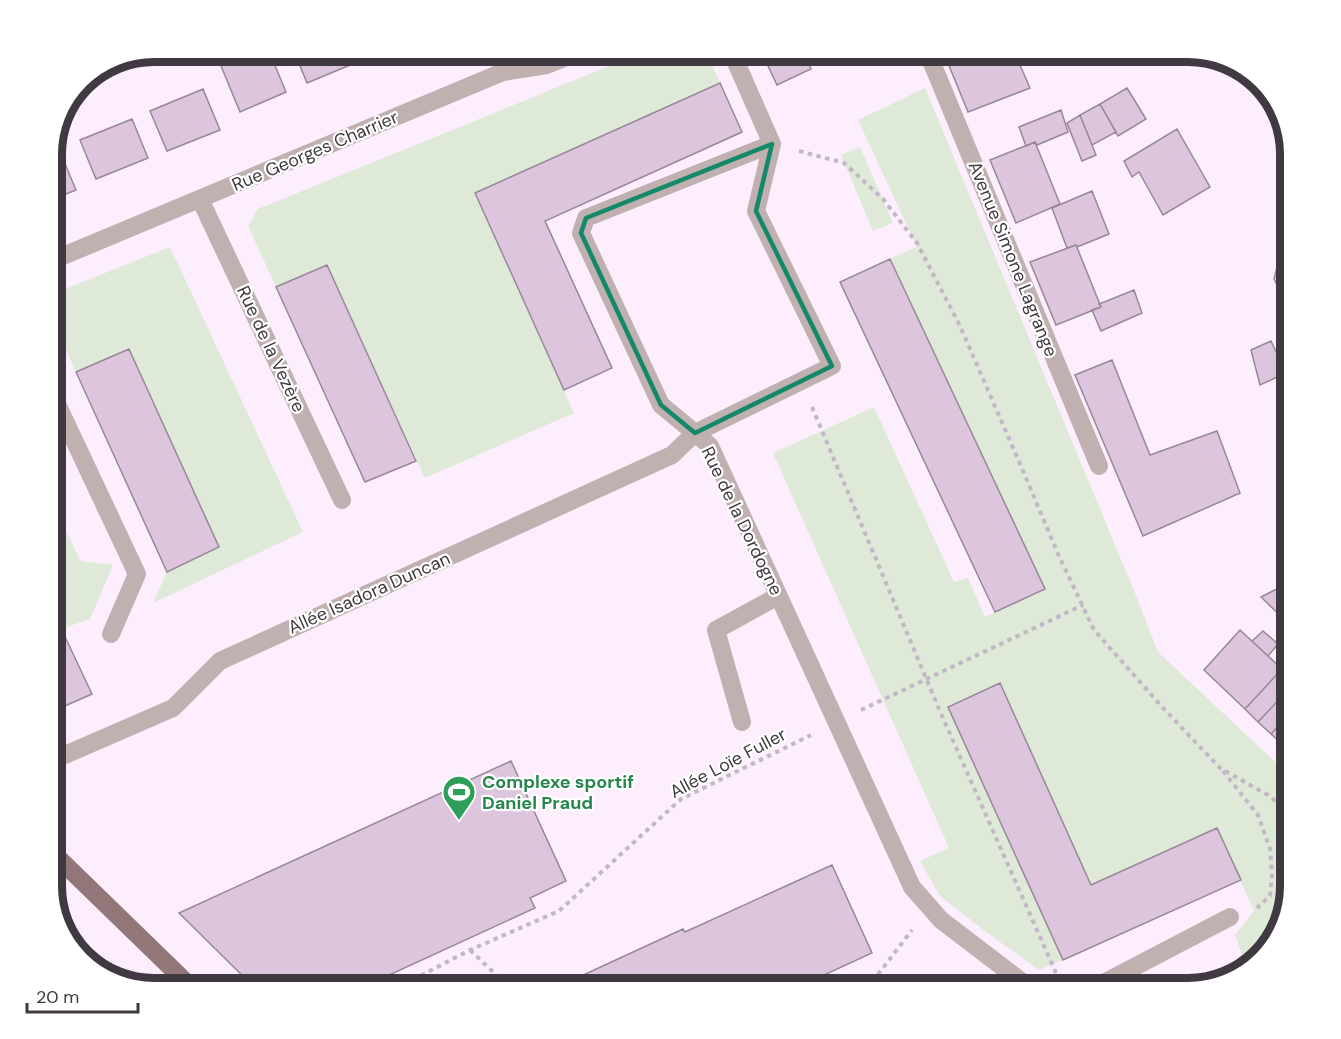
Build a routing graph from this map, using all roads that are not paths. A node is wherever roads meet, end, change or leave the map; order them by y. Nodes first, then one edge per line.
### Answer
1 (554, 62) edge
2 (736, 62) edge
3 (932, 62) edge
4 (772, 144) junction
5 (200, 199) junction
6 (62, 256) edge
7 (62, 414) edge
8 (695, 434) junction
9 (1099, 466) dead end
10 (342, 500) dead end
11 (778, 596) junction
12 (111, 634) dead end
13 (742, 722) dead end
14 (62, 756) edge
15 (62, 862) edge
16 (1230, 917) road end
17 (181, 977) edge
18 (1016, 977) edge
19 (1115, 977) edge

1 - 5 street, Rue Georges Charrier
2 - 4 street
3 - 9 street, Avenue Simone Lagrange
4 - 8 street, Rue de la Dordogne
4 - 8 street
5 - 6 street, Rue Georges Charrier
5 - 10 street, Rue de la Vezère
7 - 12 street
8 - 11 street, Rue de la Dordogne
8 - 14 street, Allée Isadora Duncan
11 - 13 street
11 - 18 street, Rue de la Dordogne
15 - 17 main road
16 - 19 street

